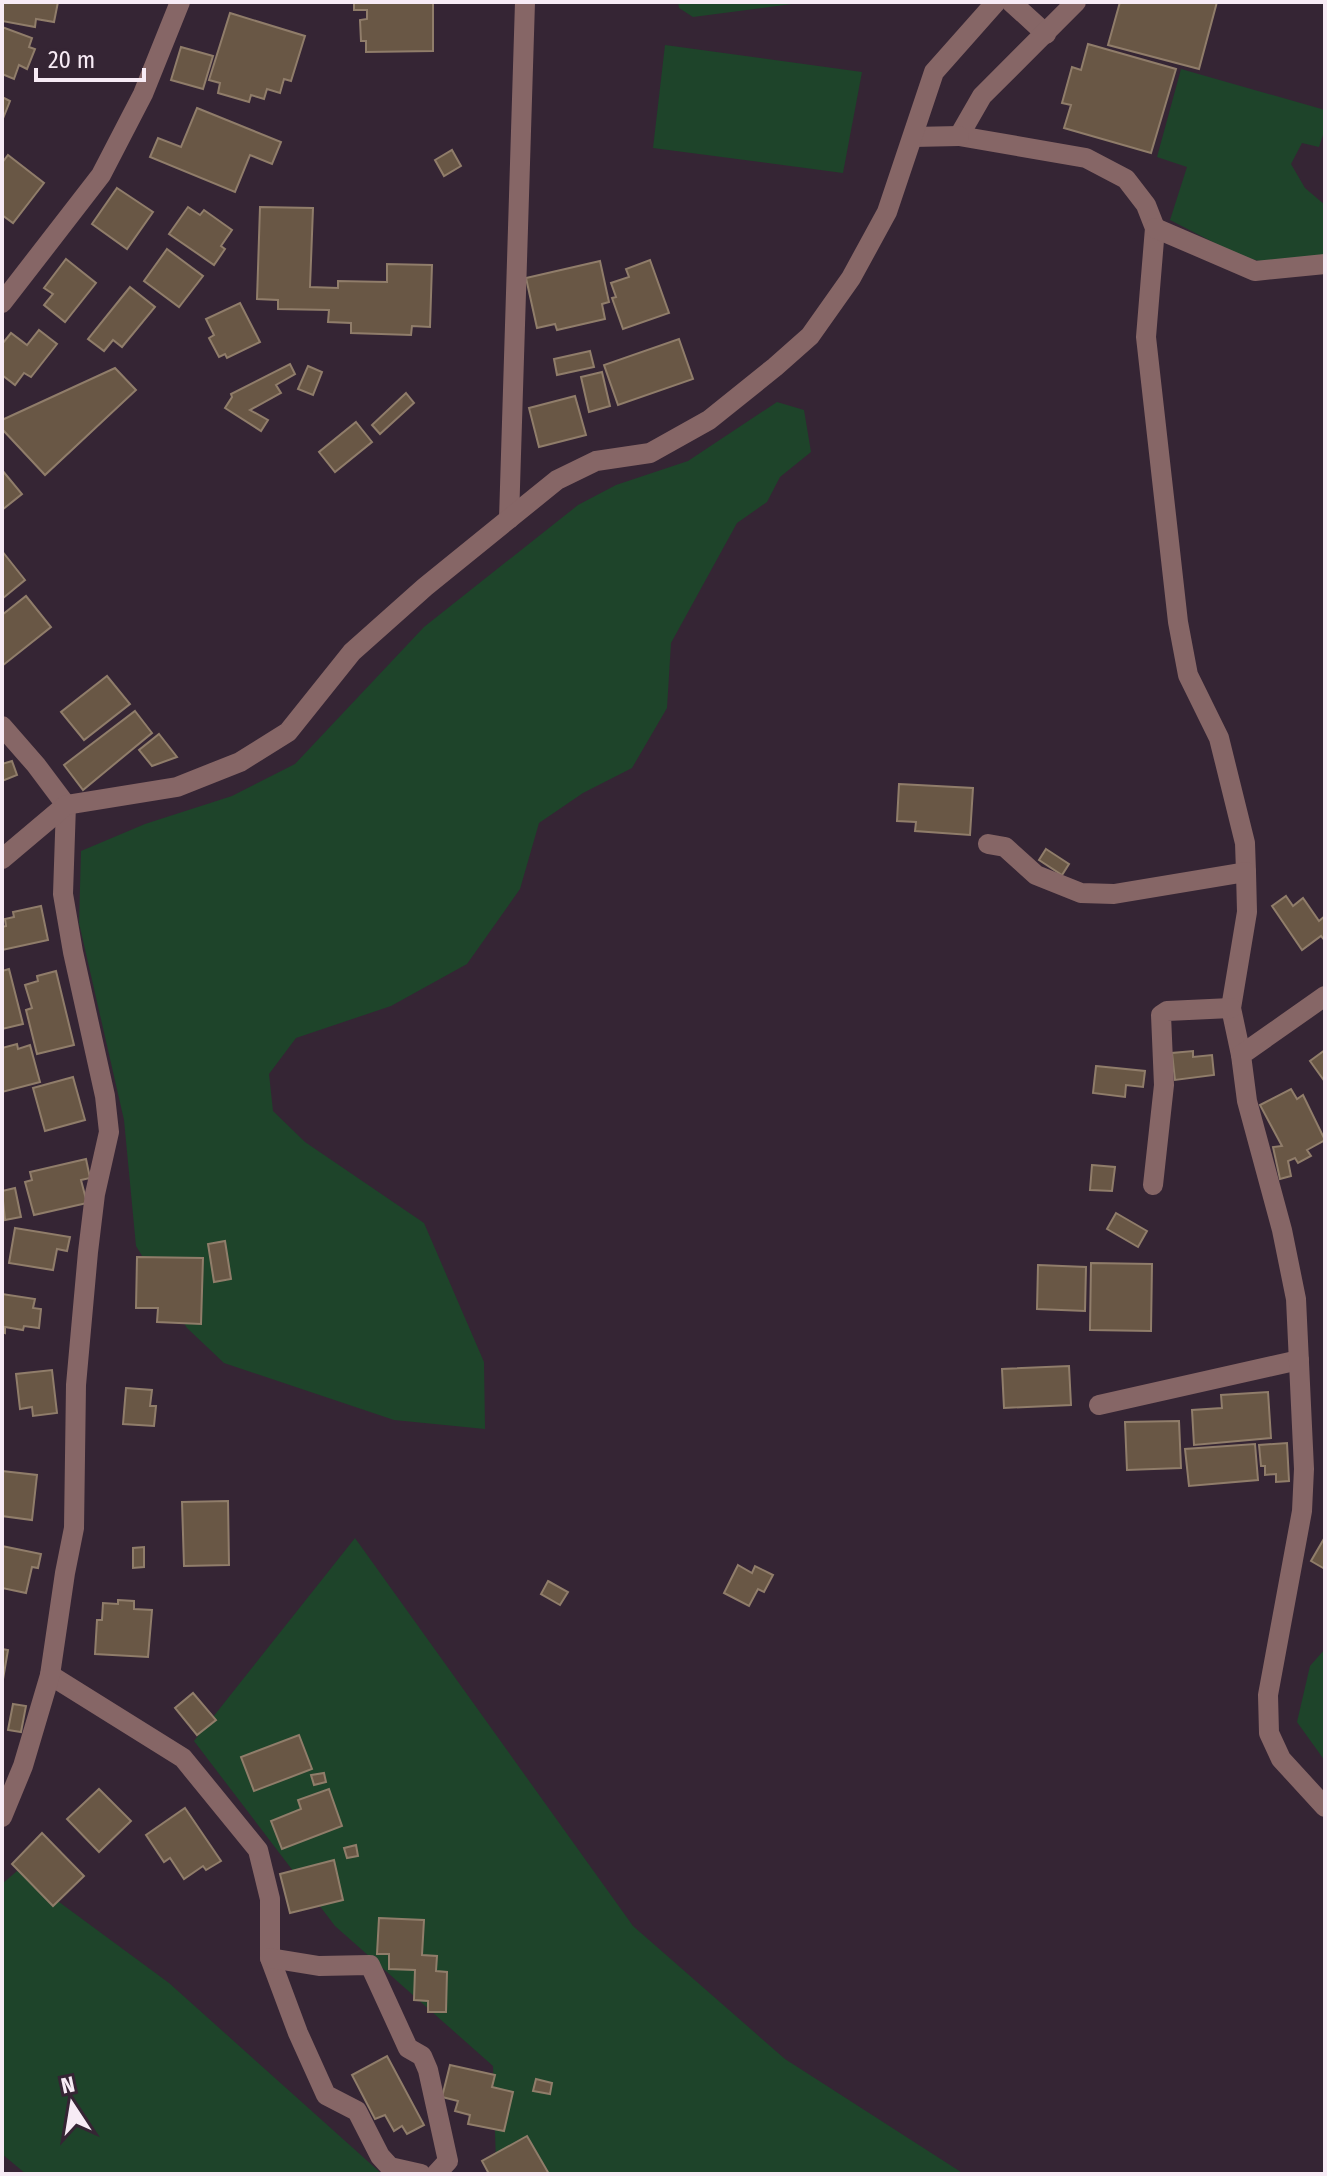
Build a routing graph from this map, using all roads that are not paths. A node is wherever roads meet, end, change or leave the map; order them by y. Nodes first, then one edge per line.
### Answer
1 (180, 2) edge
2 (525, 2) edge
3 (996, 2) edge
4 (1011, 2) edge
5 (1076, 2) edge
6 (1046, 34) junction
7 (959, 136) junction
8 (913, 137) junction
9 (1155, 228) junction
10 (1325, 264) edge
11 (2, 303) edge
12 (509, 519) junction
13 (2, 726) edge
14 (66, 805) junction
15 (988, 844) dead end
16 (2, 859) edge
17 (1246, 872) junction
18 (1325, 996) edge
19 (1231, 1008) junction
20 (1241, 1055) junction
21 (1153, 1185) dead end
22 (1299, 1360) junction
23 (1099, 1405) dead end
24 (50, 1675) junction
25 (1325, 1807) edge
26 (2, 1817) edge
27 (270, 1958) junction
28 (421, 2174) edge
29 (436, 2174) edge

1 - 11 street
2 - 12 street
3 - 8 street
4 - 6 street
5 - 6 street
6 - 7 street
7 - 8 street
7 - 9 street
8 - 12 street
9 - 10 street
9 - 17 street
12 - 14 street
13 - 14 street
14 - 16 street
14 - 24 street
15 - 17 street
17 - 19 street
18 - 20 street
19 - 20 street
19 - 21 street
20 - 22 street
22 - 23 street
22 - 25 street
24 - 26 street
24 - 27 street
27 - 28 street
27 - 29 street

